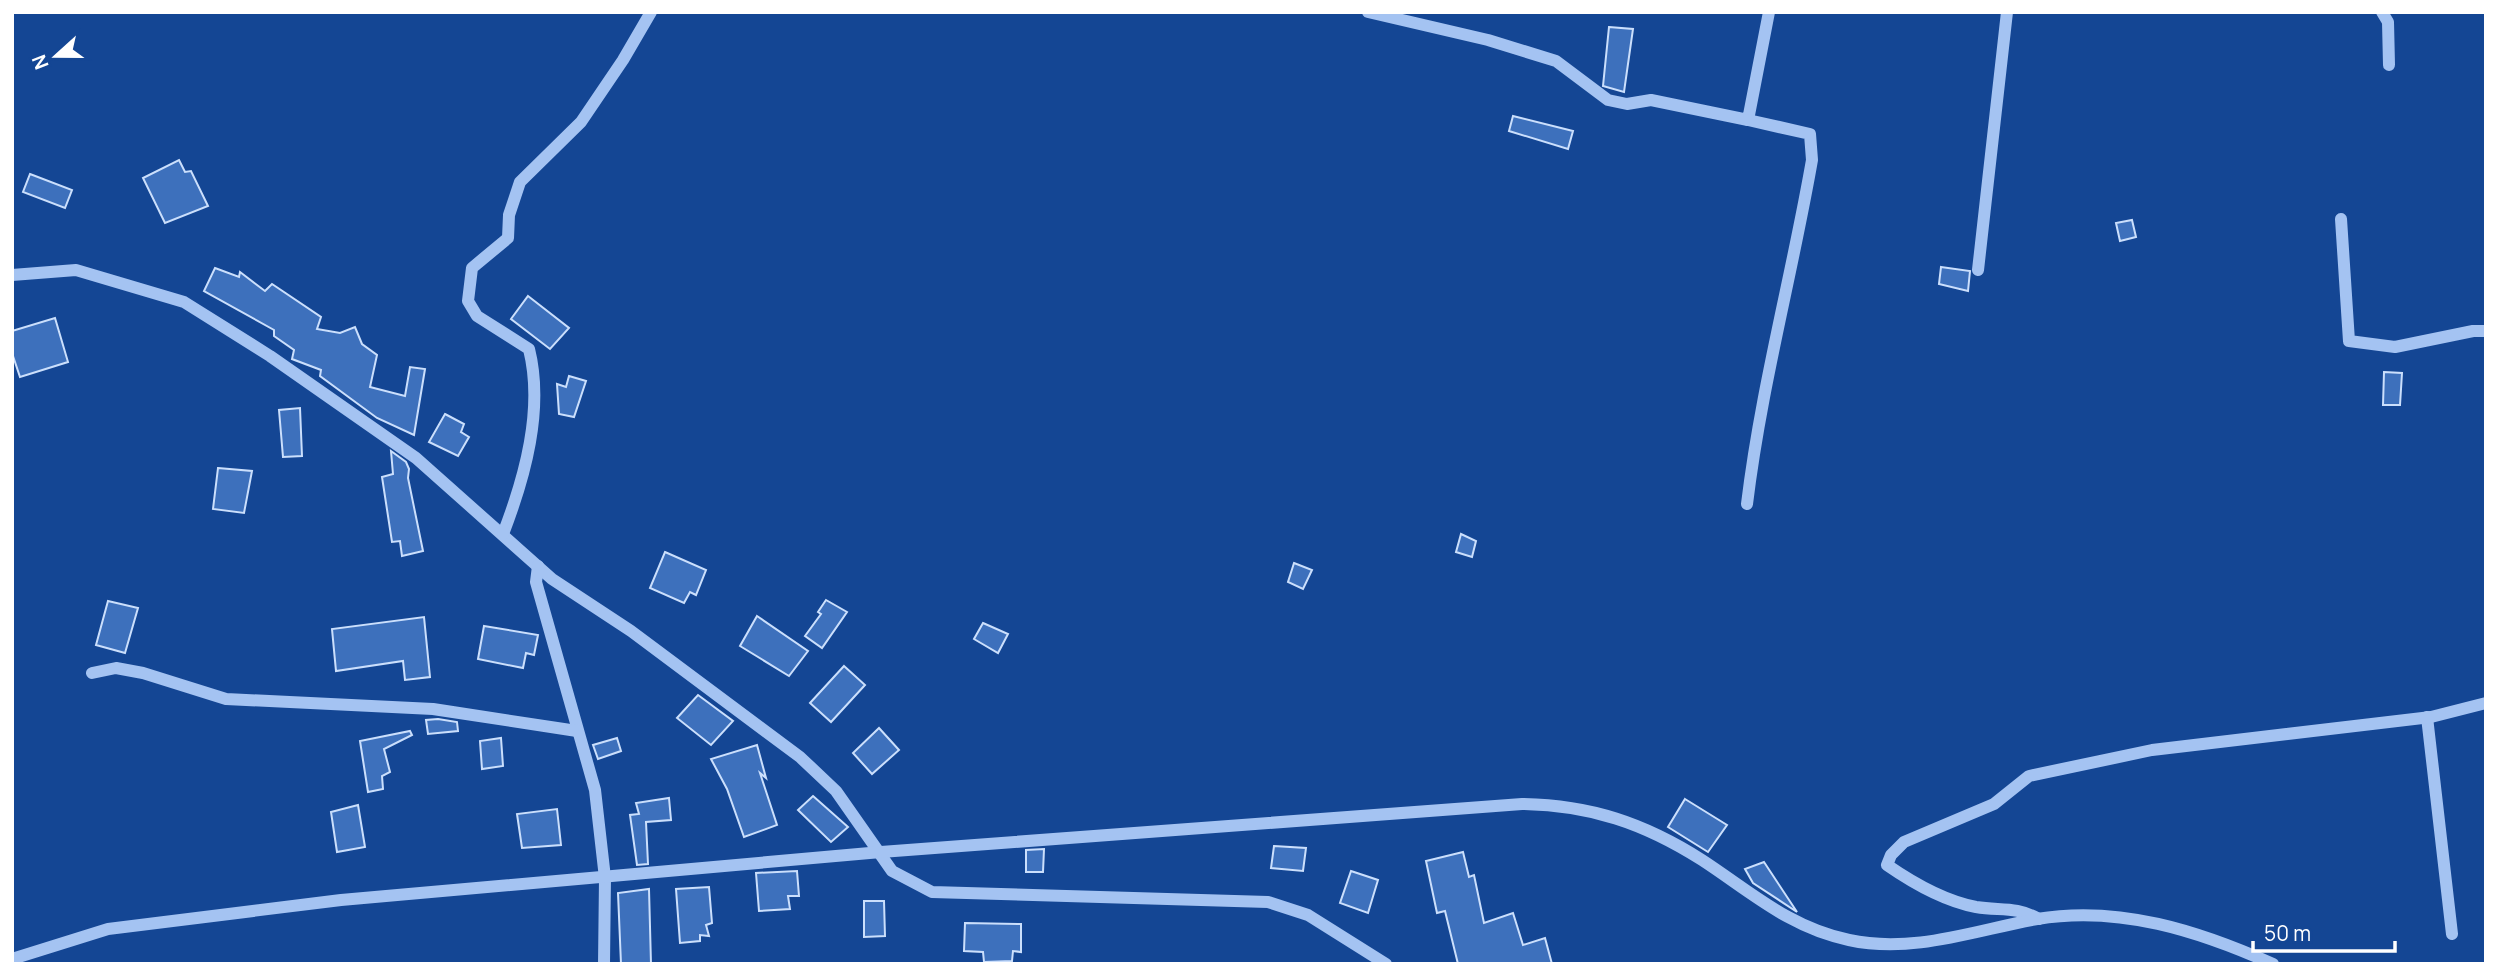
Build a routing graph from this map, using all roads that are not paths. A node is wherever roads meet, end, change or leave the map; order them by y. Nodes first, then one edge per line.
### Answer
1 (651, 12) edge
2 (1368, 12) edge
3 (1769, 12) edge
4 (2007, 12) edge
5 (2382, 12) edge
6 (2389, 65) dead end
7 (1748, 120) junction
8 (2341, 219) dead end
9 (1978, 270) dead end
10 (12, 275) edge
11 (2486, 331) edge
12 (1747, 504) dead end
13 (503, 534) junction
14 (538, 566) junction
15 (92, 673) dead end
16 (2486, 703) edge
17 (2427, 717) junction
18 (577, 731) junction
19 (881, 852) junction
20 (605, 878) junction
21 (2039, 919) junction
22 (2452, 934) dead end
23 (12, 959) edge
24 (604, 964) edge
25 (1386, 964) edge
26 (2273, 964) edge

1 - 13 street
2 - 7 street
3 - 7 street
4 - 9 street
5 - 6 street
7 - 12 street
8 - 11 street
10 - 13 street
13 - 14 street
14 - 18 street
14 - 19 street
15 - 18 street
16 - 17 street
17 - 21 street
17 - 22 street
18 - 20 street
19 - 20 street
19 - 21 street
19 - 25 street
20 - 23 street
20 - 24 street
21 - 26 street

